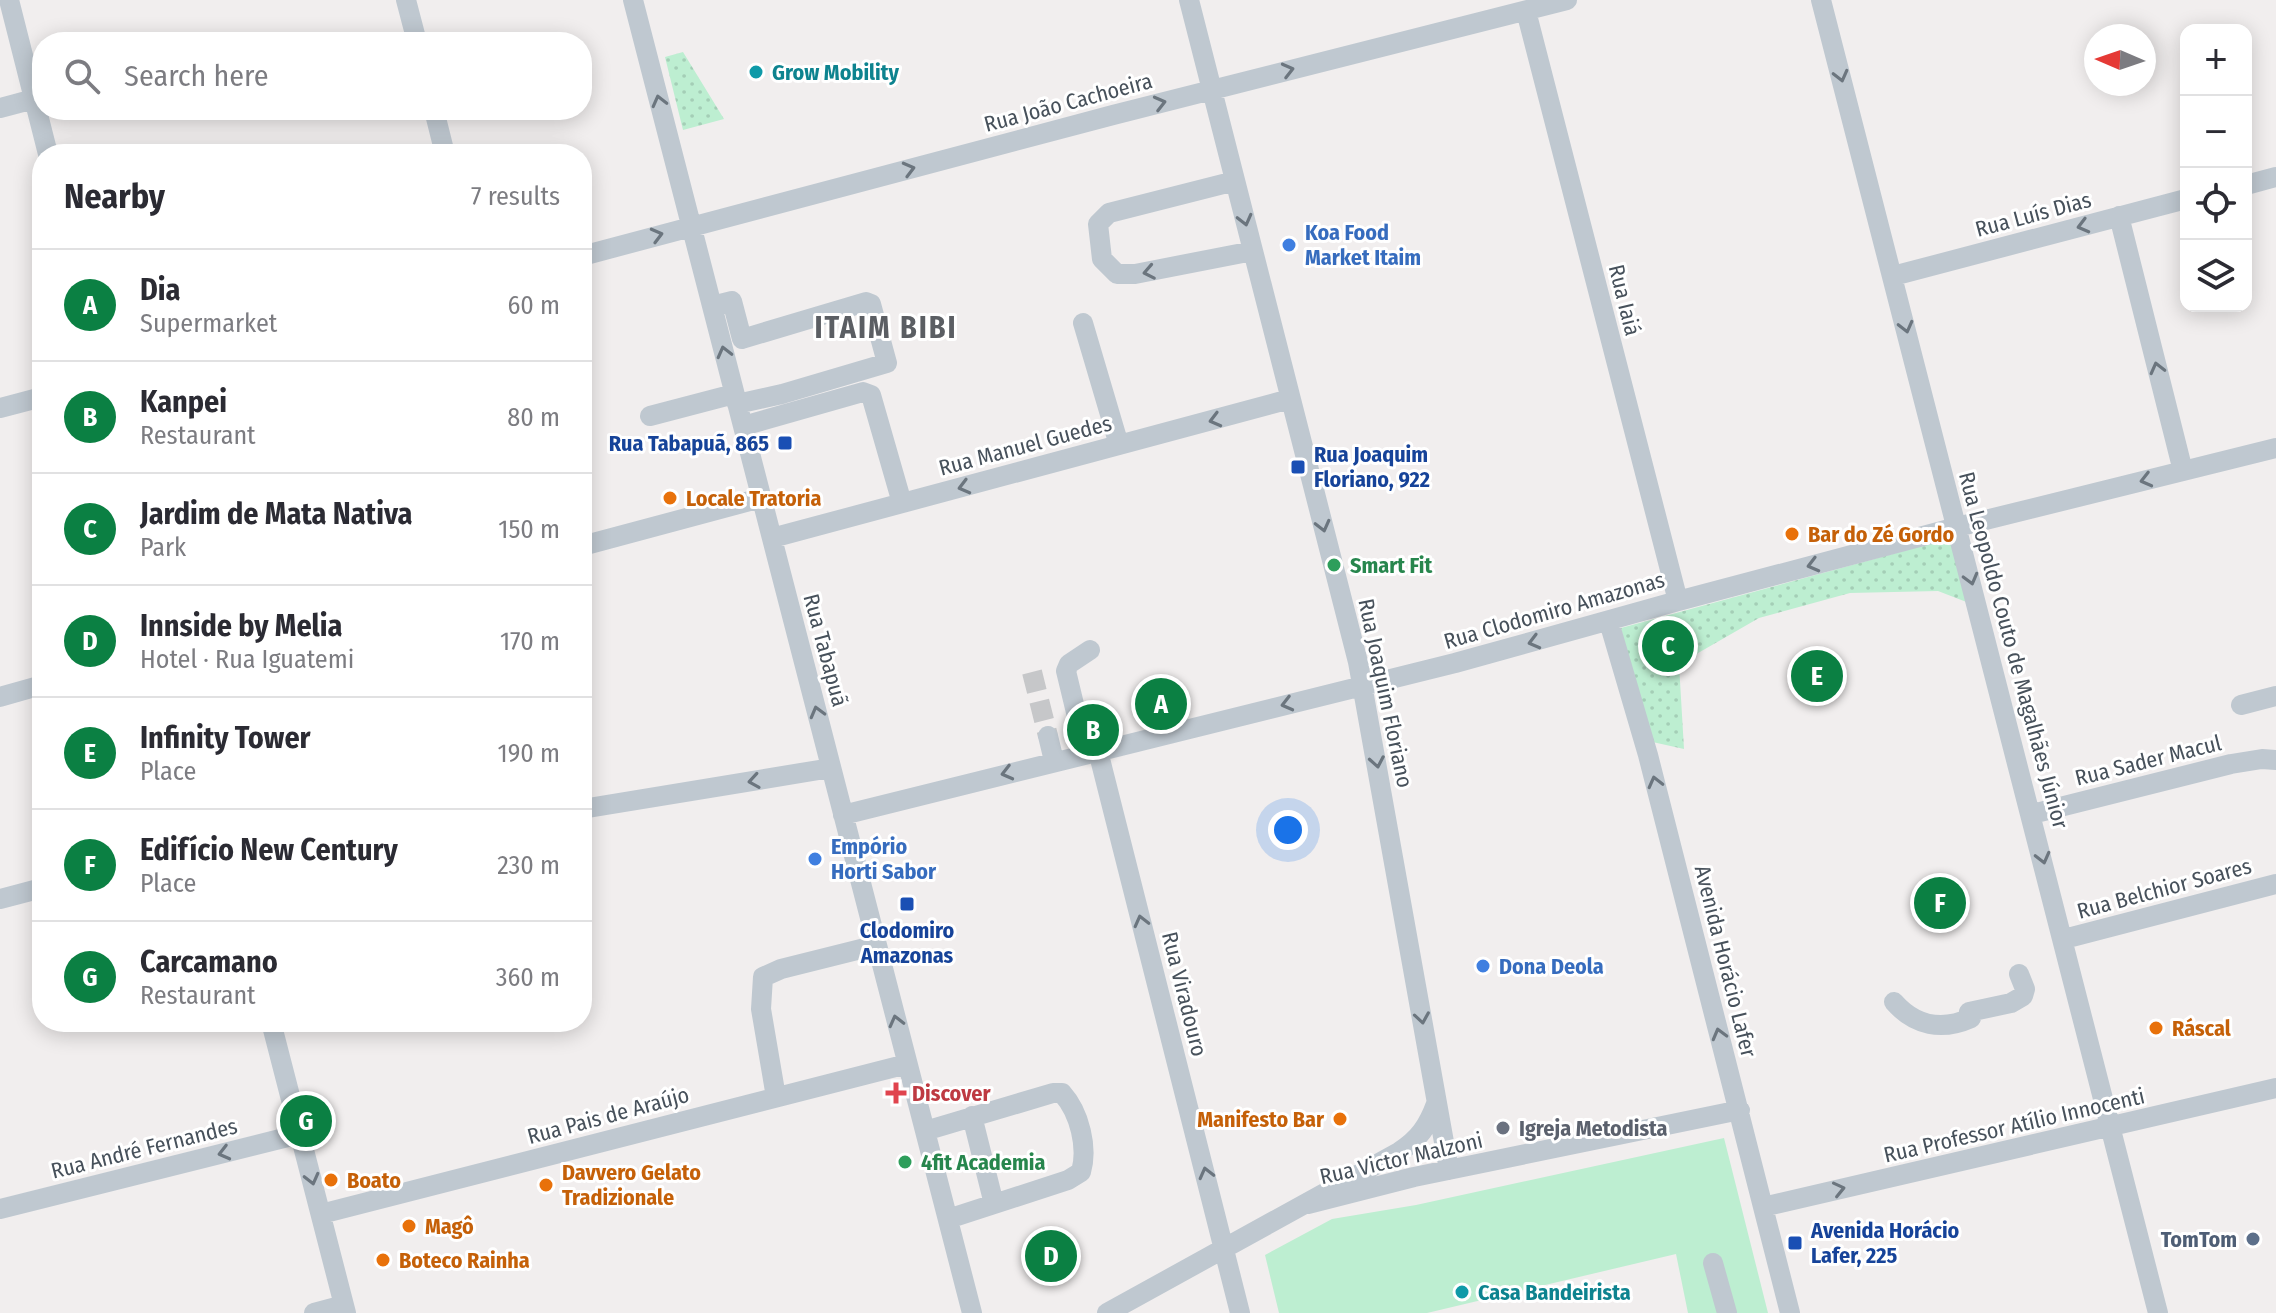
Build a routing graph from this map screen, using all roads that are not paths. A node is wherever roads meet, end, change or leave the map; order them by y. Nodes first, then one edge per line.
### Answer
1 (9, 0) edge
2 (406, 0) edge
3 (633, 0) edge
4 (1189, 0) edge
5 (1567, 0) edge
6 (1821, 0) edge
7 (1526, 11) junction
8 (414, 32) edge
9 (1212, 90) junction
10 (32, 91) edge
11 (32, 100) edge
12 (0, 108) edge
13 (39, 120) edge
14 (436, 120) edge
15 (45, 144) edge
16 (442, 144) edge
17 (2276, 177) edge
18 (1235, 181) junction
19 (2252, 183) edge
20 (2180, 201) edge
21 (2119, 216) junction
22 (691, 226) junction
23 (1253, 251) junction
24 (592, 253) edge
25 (1893, 276) junction
26 (712, 306) junction
27 (1083, 323) dead end
28 (736, 399) junction
29 (1290, 399) junction
30 (32, 400) edge
31 (0, 408) edge
32 (650, 416) dead end
33 (743, 426) junction
34 (1119, 445) junction
35 (2276, 448) edge
36 (2183, 471) junction
37 (761, 498) junction
38 (902, 503) junction
39 (1957, 527) junction
40 (772, 538) junction
41 (592, 543) edge
42 (1678, 601) junction
43 (1609, 622) junction
44 (1090, 650) dead end
45 (1363, 685) junction
46 (32, 688) edge
47 (2276, 696) edge
48 (0, 697) edge
49 (2241, 705) dead end
50 (1048, 736) tunnel mouth
51 (1092, 752) junction
52 (2276, 760) edge
53 (1054, 761) junction
54 (831, 768) junction
55 (592, 807) edge
56 (2032, 814) junction
57 (843, 815) junction
58 (2276, 884) edge
59 (32, 891) edge
60 (0, 899) edge
61 (2064, 939) junction
62 (877, 945) junction
63 (2019, 974) dead end
64 (1894, 1002) dead end
65 (274, 1032) edge
66 (907, 1064) junction
67 (2276, 1088) edge
68 (776, 1097) junction
69 (1436, 1104) junction
70 (1740, 1110) junction
71 (972, 1116) junction
72 (2112, 1127) junction
73 (925, 1131) junction
74 (300, 1134) junction
75 (1449, 1170) junction
76 (994, 1204) junction
77 (1308, 1204) junction
78 (1763, 1207) junction
79 (0, 1209) edge
80 (321, 1214) junction
81 (948, 1219) junction
82 (1225, 1249) junction
83 (1713, 1263) dead end
84 (345, 1309) edge
85 (314, 1313) edge
86 (972, 1313) edge
87 (1109, 1313) edge
88 (1240, 1313) edge
89 (1727, 1313) edge
90 (1790, 1313) edge
91 (2158, 1313) edge

1 - 10 street
2 - 8 street
22 -> 3 street, Rua Tabapuã
4 - 9 street, Rua Joaquim Floriano
5 - 7 street, Rua João Cachoeira
6 -> 25 street, Rua Leopoldo Couto de Magalhães Júnior
9 -> 7 street, Rua João Cachoeira
7 - 42 street, Rua Iaiá
9 - 18 street, Rua Joaquim Floriano
22 -> 9 street, Rua João Cachoeira
11 - 12 street
13 - 15 street
14 - 16 street
17 - 19 street
18 -> 23 street, Rua Joaquim Floriano
23 -> 18 street
20 - 21 street, Rua Luís Dias
21 -> 25 street, Rua Luís Dias
36 -> 21 street
24 -> 22 street, Rua João Cachoeira
22 - 26 street, Rua Tabapuã
23 - 29 street, Rua Joaquim Floriano
25 -> 39 street, Rua Leopoldo Couto de Magalhães Júnior
28 -> 26 street, Rua Tabapuã
26 - 28 street
27 - 34 street
28 - 32 street
28 - 33 street, Rua Tabapuã
29 -> 34 street, Rua Manuel Guedes
29 -> 45 street, Rua Joaquim Floriano
30 - 31 street
33 - 37 street, Rua Tabapuã
33 - 38 street
34 -> 38 street, Rua Manuel Guedes
35 - 36 street, Rua Clodomiro Amazonas
36 -> 39 street, Rua Clodomiro Amazonas
37 - 40 street, Rua Tabapuã
37 - 41 street
38 - 40 street, Rua Manuel Guedes
39 -> 42 street, Rua Clodomiro Amazonas
39 -> 56 street, Rua Leopoldo Couto de Magalhães Júnior
54 -> 40 street, Rua Tabapuã
42 - 43 street, Rua Clodomiro Amazonas
43 -> 45 street, Rua Clodomiro Amazonas
70 -> 43 street, Avenida Horácio Lafer
44 - 51 street, Rua Viradouro
45 -> 51 street, Rua Clodomiro Amazonas
45 -> 69 street, Rua Joaquim Floriano
46 - 48 street
47 - 49 street
50 - 53 street
51 - 53 street, Rua Clodomiro Amazonas
82 -> 51 street, Rua Viradouro
52 - 56 street, Rua Sader Macul
53 -> 57 street, Rua Clodomiro Amazonas
54 -> 55 street
54 - 57 street, Rua Tabapuã
56 -> 61 street, Rua Leopoldo Couto de Magalhães Júnior
57 - 62 street, Rua Tabapuã
58 - 61 street, Rua Belchior Soares
59 - 60 street
61 - 72 street, Rua Leopoldo Couto de Magalhães Júnior
66 -> 62 street, Rua Tabapuã
62 - 68 street
63 - 64 street
65 - 74 street
66 - 68 street, Rua Pais de Araújo
66 - 73 street, Rua Tabapuã
67 - 72 street, Rua Professor Atílio Innocenti
68 - 80 street, Rua Pais de Araújo
69 - 75 street, Rua Joaquim Floriano
69 - 77 street, Rua Victor Malzoni
70 - 75 street, Rua Victor Malzoni
70 - 78 street, Avenida Horácio Lafer
71 - 73 street
71 - 76 street
71 - 76 street
78 -> 72 street, Rua Professor Atílio Innocenti
72 - 91 street, Rua Leopoldo Couto de Magalhães Júnior
73 - 81 street, Rua Tabapuã
74 -> 79 street, Rua André Fernandes
74 -> 80 street
75 - 77 street, Rua Victor Malzoni
76 - 81 street
77 - 82 street, Rua Victor Malzoni
78 - 90 street, Avenida Horácio Lafer
80 - 84 street
81 - 86 street, Rua Tabapuã
82 - 87 street, Rua Victor Malzoni
82 - 88 street, Rua Viradouro
83 - 89 street
84 - 85 street

